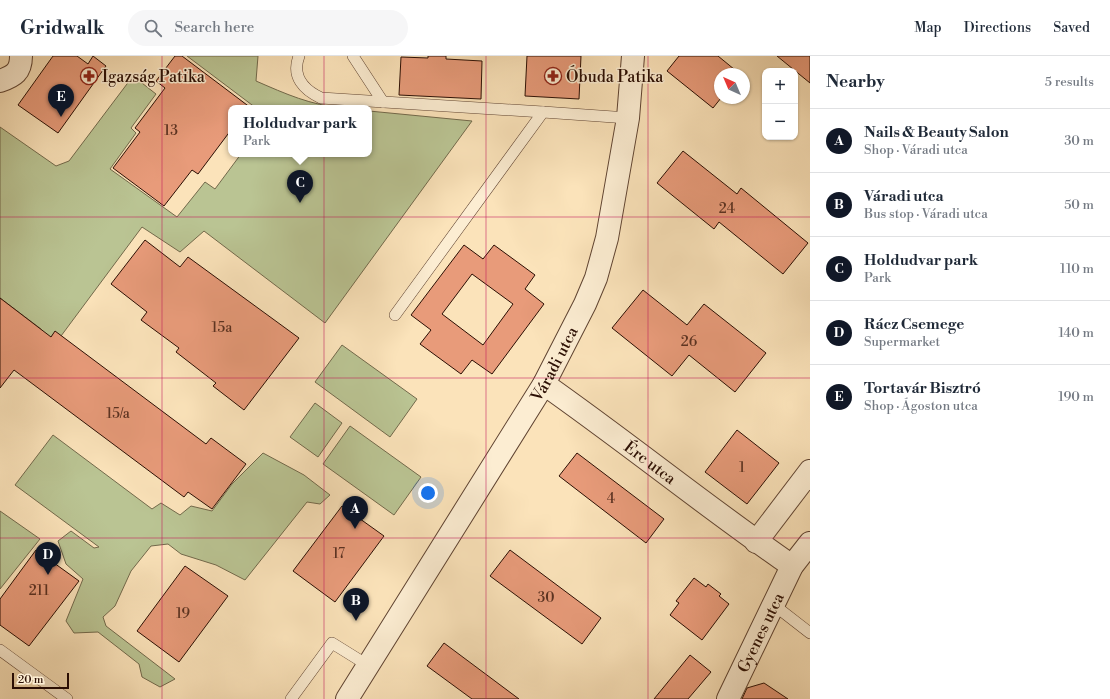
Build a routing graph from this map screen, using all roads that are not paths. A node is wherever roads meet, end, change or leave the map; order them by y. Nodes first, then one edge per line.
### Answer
1 (21, 56) edge
2 (299, 56) edge
3 (353, 56) edge
4 (633, 56) edge
5 (0, 81) edge
6 (383, 102) junction
7 (543, 112) junction
8 (628, 118) junction
9 (395, 315) dead end
10 (544, 384) junction
11 (810, 471) edge
12 (756, 542) junction
13 (810, 542) edge
14 (792, 566) junction
15 (774, 605) junction
16 (810, 633) edge
17 (0, 650) edge
18 (369, 666) junction
19 (67, 699) edge
20 (291, 699) edge
21 (347, 699) edge
22 (728, 699) edge

1 - 5 street
2 - 6 lane
3 - 6 lane
4 - 8 street, Váradi utca
6 - 7 lane
7 - 8 lane
7 - 9 lane
8 - 10 street, Váradi utca
10 - 12 street, Érc utca
10 - 18 street, Váradi utca
11 - 12 street
12 - 14 street
13 - 14 street, Gyenes utca
14 - 15 street, Gyenes utca
15 - 16 lane
15 - 22 street, Gyenes utca
17 - 19 lane
18 - 20 lane
18 - 21 street, Váradi utca

